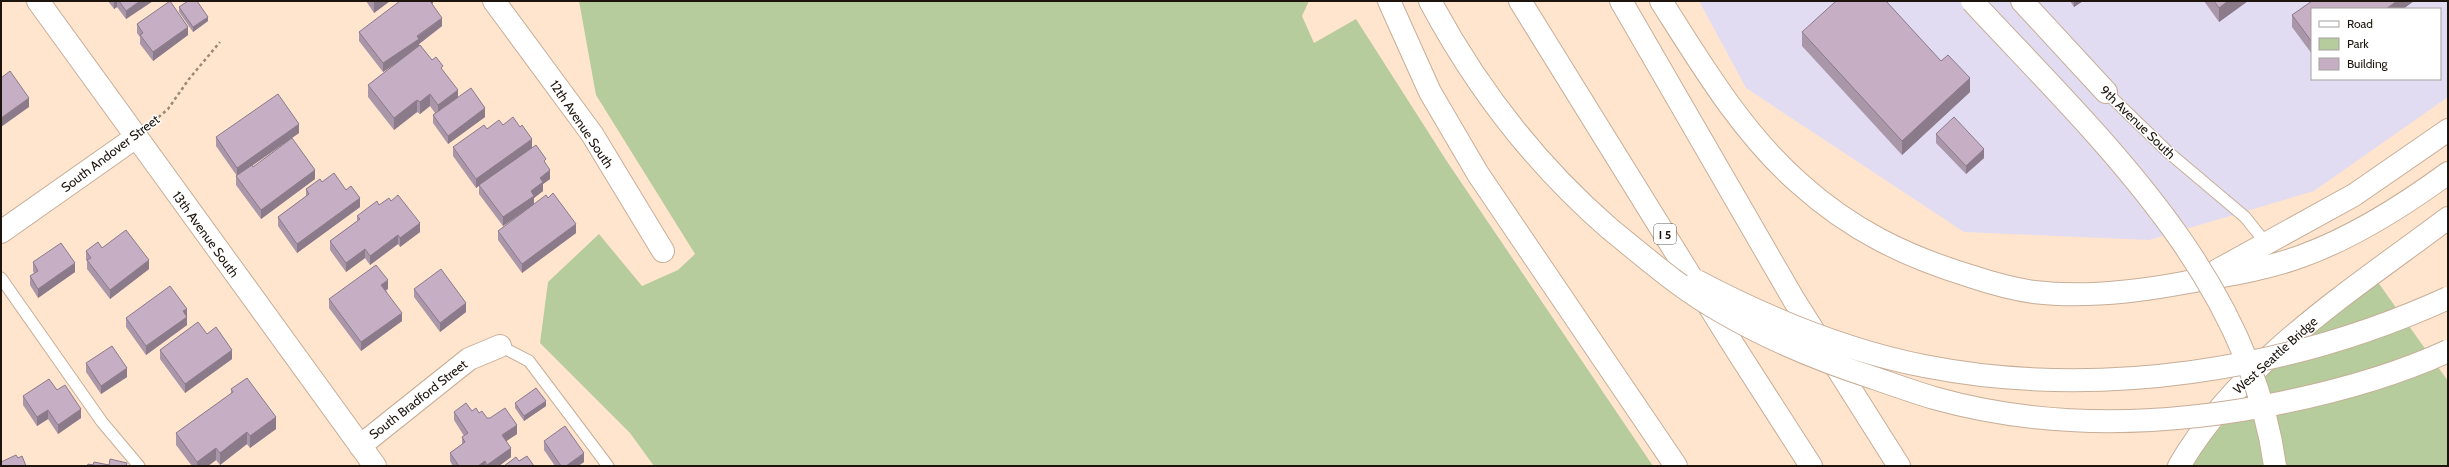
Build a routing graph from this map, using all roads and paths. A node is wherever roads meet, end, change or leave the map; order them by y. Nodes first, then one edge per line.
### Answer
1 (38, 1) edge
2 (494, 1) edge
3 (1430, 1) edge
4 (1520, 1) edge
5 (1621, 1) edge
6 (1660, 1) edge
7 (1972, 1) edge
8 (2022, 1) edge
9 (1393, 9) edge
10 (220, 42) dead end
11 (2106, 92) joint
12 (2448, 130) edge
13 (136, 137) junction
14 (2448, 173) edge
15 (2448, 218) edge
16 (1610, 229) junction
17 (1, 232) edge
18 (2448, 234) edge
19 (2261, 237) dead end
20 (663, 251) dead end
21 (1, 278) edge
22 (2196, 281) junction
23 (2354, 289) junction
24 (2448, 298) edge
25 (500, 346) joint
26 (2448, 352) edge
27 (360, 446) junction
28 (2184, 460) edge
29 (139, 466) edge
30 (375, 466) edge
31 (608, 466) edge
32 (1676, 466) edge
33 (1811, 466) edge
34 (1899, 466) edge
35 (2275, 466) edge

1 - 13 main road, 13th Avenue South
2 - 20 main road, 12th Avenue South
3 - 16 main road
4 - 33 main road, I 5, bridge
5 - 34 main road, bridge
6 - 22 main road
7 - 35 main road, bridge
8 - 11 main road, 9th Avenue South
9 - 32 main road
10 - 13 path, South Andover Street
11 - 19 lane, 9th Avenue South
12 - 22 main road
13 - 17 main road, South Andover Street
13 - 27 main road, 13th Avenue South
14 - 22 main road
15 - 23 main road, West Seattle Bridge
16 - 24 main road, bridge
16 - 26 main road, bridge
18 - 23 main road
21 - 29 lane
23 - 28 main road, West Seattle Bridge, bridge
25 - 27 main road, South Bradford Street
25 - 31 lane
27 - 30 main road, 13th Avenue South

